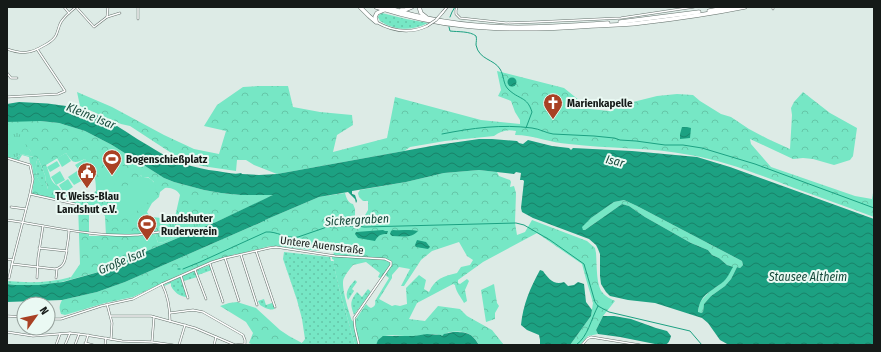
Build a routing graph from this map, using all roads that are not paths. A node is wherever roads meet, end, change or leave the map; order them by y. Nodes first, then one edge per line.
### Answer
1 (64, 7) edge
2 (76, 7) edge
3 (108, 7) edge
4 (138, 7) edge
5 (360, 7) edge
6 (376, 7) edge
7 (412, 7) edge
8 (419, 7) edge
9 (447, 7) edge
10 (457, 7) edge
11 (694, 7) edge
12 (730, 7) edge
13 (745, 7) edge
14 (386, 8) edge
15 (398, 11) junction
16 (70, 13) junction
17 (120, 13) dead end
18 (107, 17) junction
19 (427, 18) junction
20 (138, 19) dead end
21 (376, 22) junction
22 (7, 49) edge
23 (37, 49) junction
24 (7, 73) edge
25 (17, 78) dead end
26 (7, 97) edge
27 (7, 158) edge
28 (30, 194) junction
29 (75, 204) dead end
30 (11, 207) dead end
31 (26, 209) junction
32 (7, 220) edge
33 (23, 222) junction
34 (43, 226) junction
35 (69, 230) junction
36 (159, 232) dead end
37 (39, 248) junction
38 (67, 251) junction
39 (256, 251) junction
40 (241, 255) junction
41 (225, 258) junction
42 (7, 259) edge
43 (13, 260) junction
44 (210, 263) junction
45 (12, 264) junction
46 (37, 267) junction
47 (57, 269) junction
48 (195, 270) junction
49 (181, 276) junction
50 (9, 278) dead end
51 (36, 278) dead end
52 (56, 278) dead end
53 (162, 284) junction
54 (188, 298) dead end
55 (206, 300) dead end
56 (239, 301) dead end
57 (223, 302) dead end
58 (108, 304) junction
59 (257, 305) dead end
60 (275, 307) dead end
61 (170, 313) junction
62 (110, 316) junction
63 (154, 317) junction
64 (56, 319) edge
65 (170, 321) junction
66 (185, 325) junction
67 (7, 332) edge
68 (70, 333) junction
69 (60, 334) junction
70 (79, 334) junction
71 (88, 335) junction
72 (216, 337) junction
73 (106, 338) junction
74 (111, 339) junction
75 (152, 342) junction
76 (85, 344) edge
77 (245, 344) edge
78 (56, 345) edge
79 (65, 345) edge
80 (75, 345) edge
81 (93, 345) edge
82 (105, 345) edge
83 (173, 345) edge
84 (179, 345) edge
85 (214, 345) edge
86 (359, 345) edge
87 (582, 345) edge
88 (640, 345) edge

1 - 16 street
2 - 16 street
2 - 18 street
3 - 18 street
4 - 20 street
5 - 21 highway
6 - 14 highway
7 - 15 highway
8 - 19 highway
9 - 21 street, bridge
10 - 11 street
12 - 19 highway
13 - 14 highway
14 - 15 highway
14 - 21 highway
15 - 19 highway
16 - 23 street
17 - 18 street
22 - 23 street
23 - 26 street
24 - 25 street
27 - 28 street
28 - 29 street
28 - 31 street
30 - 31 street
31 - 33 street
32 - 33 street
33 - 34 street
33 - 43 street
34 - 35 street
34 - 37 street
35 - 36 street
35 - 38 street
37 - 38 street
37 - 46 street
38 - 47 street
39 - 40 street, Untere Auenstraße
39 - 60 street
39 - 86 street, Untere Auenstraße
40 - 41 street, Untere Auenstraße
40 - 59 street
41 - 44 street, Untere Auenstraße
41 - 56 street
42 - 43 street
43 - 45 street
44 - 48 street, Untere Auenstraße
44 - 57 street
45 - 46 street
45 - 50 street
46 - 47 street
46 - 51 street
47 - 52 street
48 - 49 street, Untere Auenstraße
48 - 55 street
49 - 53 street, Untere Auenstraße
49 - 54 street
53 - 58 street, Untere Auenstraße
53 - 61 street
58 - 62 street
58 - 64 street, Untere Auenstraße
61 - 65 street
61 - 77 street
62 - 63 street
62 - 74 street
63 - 65 street
63 - 75 street
65 - 66 street
66 - 72 street
66 - 84 street
67 - 69 street
68 - 69 street
68 - 70 street
68 - 79 street
69 - 78 street
70 - 71 street
70 - 80 street
71 - 73 street
71 - 76 street
72 - 77 street
72 - 85 street
73 - 74 street
73 - 82 street
74 - 75 street
75 - 83 street
76 - 81 street
87 - 88 street

